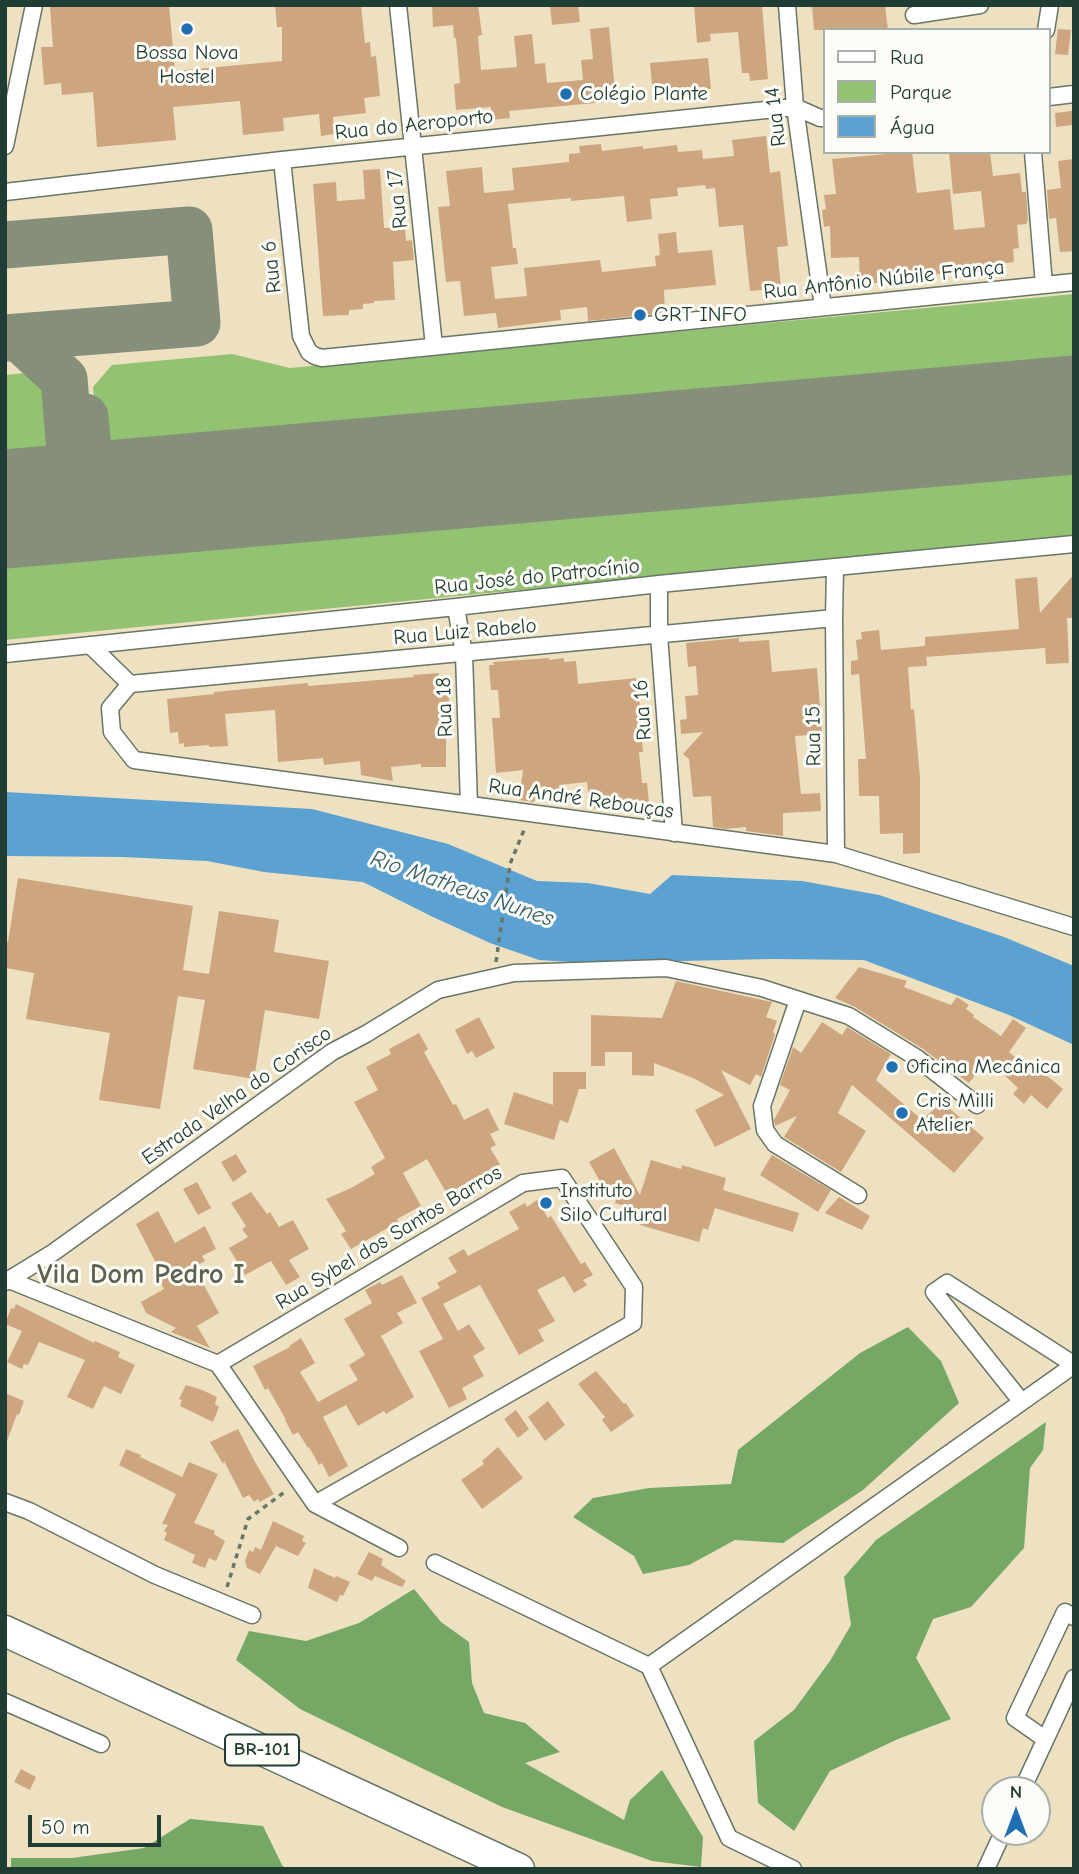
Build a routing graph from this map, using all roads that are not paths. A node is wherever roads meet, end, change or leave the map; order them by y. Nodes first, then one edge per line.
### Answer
1 (34, 5) edge
2 (398, 5) edge
3 (787, 5) edge
4 (980, 5) edge
5 (1050, 5) edge
6 (914, 17) edge
7 (1046, 28) edge
8 (1074, 94) edge
9 (1051, 97) edge
10 (795, 107) junction
11 (824, 118) edge
12 (5, 146) edge
13 (413, 147) junction
14 (1033, 154) edge
15 (282, 160) junction
16 (5, 192) edge
17 (1074, 282) edge
18 (1044, 285) junction
19 (823, 307) junction
20 (434, 346) junction
21 (322, 358) joint
22 (1074, 544) edge
23 (835, 568) junction
24 (659, 584) junction
25 (456, 607) junction
26 (834, 618) junction
27 (659, 635) junction
28 (90, 645) junction
29 (5, 654) edge
30 (464, 654) junction
31 (130, 684) junction
32 (469, 805) junction
33 (674, 833) junction
34 (836, 855) junction
35 (1074, 926) edge
36 (798, 1000) junction
37 (977, 1105) dead end
38 (858, 1195) dead end
39 (7, 1281) edge
40 (218, 1363) junction
41 (1073, 1365) edge
42 (1021, 1401) junction
43 (5, 1502) edge
44 (314, 1504) junction
45 (399, 1548) dead end
46 (435, 1563) dead end
47 (252, 1615) dead end
48 (1074, 1617) edge
49 (5, 1631) edge
50 (649, 1666) junction
51 (1074, 1678) edge
52 (5, 1702) edge
53 (1045, 1740) junction
54 (101, 1744) dead end
55 (1028, 1776) edge
56 (997, 1846) edge
57 (519, 1869) edge
58 (793, 1869) edge
59 (986, 1869) edge

1 - 12 street
2 - 13 street, Rua 17
3 - 10 street, Rua 14
4 - 6 street
5 - 7 street
8 - 9 street
10 - 11 street, Rua do Aeroporto
10 - 13 street, Rua do Aeroporto
10 - 19 street, Rua 14
13 - 15 street, Rua do Aeroporto
13 - 20 street, Rua 17
14 - 18 street
15 - 16 street, Rua do Aeroporto
15 - 21 street, Rua 6
17 - 18 street, Rua Antônio Núbile França
18 - 19 street, Rua Antônio Núbile França
19 - 20 street, Rua Antônio Núbile França
20 - 21 street, Rua Antônio Núbile França
22 - 23 street, Rua José do Patrocínio
23 - 24 street, Rua José do Patrocínio
23 - 26 street, Rua 15
24 - 25 street, Rua José do Patrocínio
24 - 27 street, Rua 16
25 - 28 street, Rua José do Patrocínio
25 - 30 street, Rua 18
26 - 27 street, Rua Luiz Rabelo
26 - 34 street, Rua 15
27 - 30 street, Rua Luiz Rabelo
27 - 33 street, Rua 16
28 - 29 street, Rua José do Patrocínio
28 - 31 street
30 - 31 street, Rua Luiz Rabelo
30 - 32 street, Rua 18
31 - 32 street, Rua André Rebouças
32 - 33 street, Rua André Rebouças
33 - 34 street, Rua André Rebouças
34 - 35 street, Rua André Rebouças
36 - 37 street, Estrada Velha do Corisco
36 - 38 street
36 - 39 street, Estrada Velha do Corisco
39 - 40 street
40 - 44 street
40 - 44 street, Rua Sybel dos Santos Barros
41 - 42 street
41 - 42 street
42 - 50 street
43 - 47 street
44 - 45 street
46 - 50 street
48 - 53 street
49 - 57 highway, BR-101
50 - 58 street
51 - 53 street
52 - 54 street
53 - 55 street
56 - 59 street

